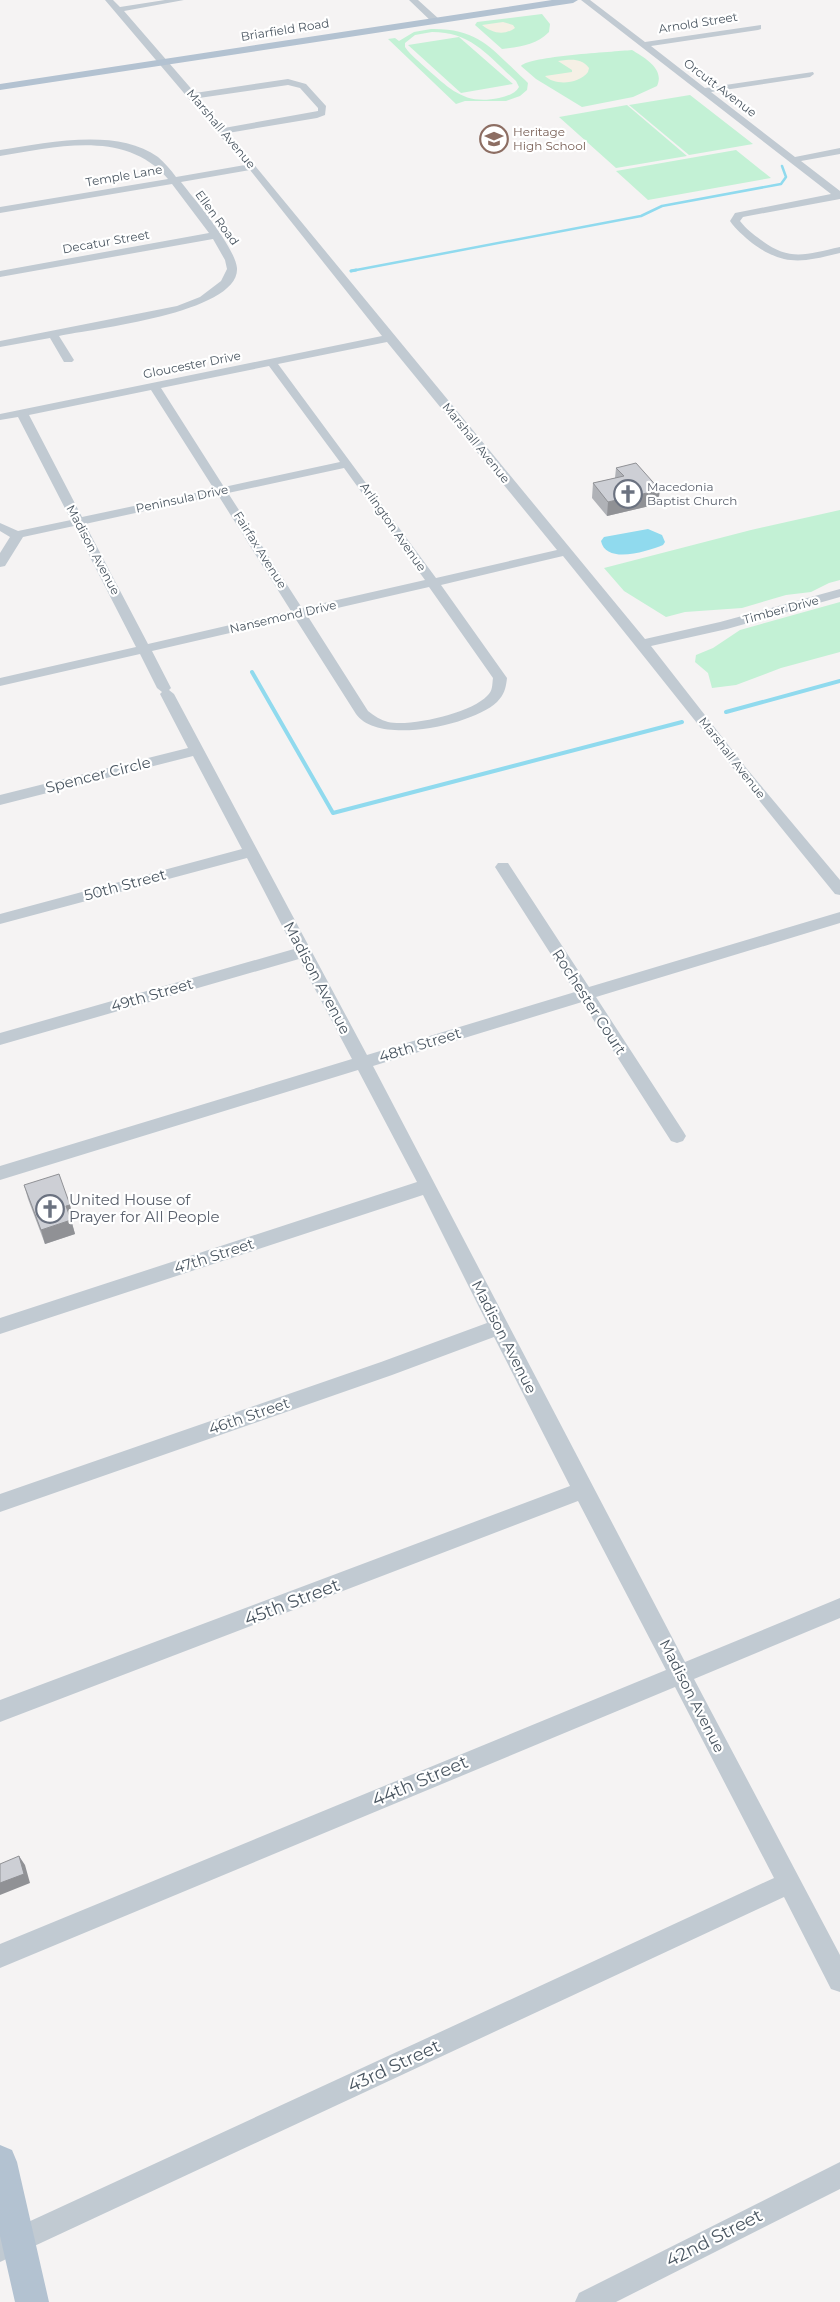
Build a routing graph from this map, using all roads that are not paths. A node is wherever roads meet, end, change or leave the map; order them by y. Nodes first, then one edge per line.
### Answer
1 (109, 0) edge
2 (179, 0) edge
3 (413, 0) edge
4 (573, 0) edge
5 (585, 0) edge
6 (117, 10) junction
7 (436, 21) junction
8 (758, 27) dead end
9 (642, 45) junction
10 (164, 62) junction
11 (810, 74) dead end
12 (0, 88) edge
13 (702, 91) junction
14 (192, 96) junction
15 (222, 131) junction
16 (840, 151) edge
17 (0, 154) edge
18 (792, 160) junction
19 (252, 167) junction
20 (173, 181) junction
21 (840, 195) edge
22 (0, 210) edge
23 (216, 235) junction
24 (840, 250) edge
25 (0, 274) edge
26 (53, 334) junction
27 (390, 338) junction
28 (0, 344) edge
29 (68, 360) dead end
30 (272, 362) junction
31 (154, 386) junction
32 (22, 413) junction
33 (0, 417) edge
34 (348, 464) junction
35 (222, 491) junction
36 (78, 522) junction
37 (0, 527) edge
38 (16, 535) junction
39 (565, 552) junction
40 (0, 563) edge
41 (432, 583) junction
42 (840, 593) edge
43 (299, 613) junction
44 (642, 645) junction
45 (145, 649) junction
46 (0, 681) edge
47 (391, 728) joint
48 (197, 750) junction
49 (0, 800) edge
50 (251, 852) junction
51 (503, 867) dead end
52 (840, 890) edge
53 (840, 917) edge
54 (0, 919) edge
55 (303, 952) junction
56 (584, 995) junction
57 (0, 1039) edge
58 (362, 1063) junction
59 (677, 1136) dead end
60 (0, 1173) edge
61 (428, 1186) junction
62 (0, 1326) edge
63 (498, 1327) junction
64 (584, 1490) junction
65 (0, 1503) edge
66 (840, 1608) edge
67 (680, 1672) junction
68 (0, 1711) edge
69 (789, 1883) junction
70 (0, 1956) edge
71 (840, 1980) edge
72 (0, 2162) edge
73 (840, 2174) edge
74 (9, 2246) edge
75 (32, 2302) edge
76 (588, 2302) edge

1 - 6 street, Marshall Avenue
2 - 6 street
3 - 7 street
4 - 7 main road, Briarfield Road
5 - 9 street, Orcutt Avenue
6 - 10 street, Marshall Avenue
7 - 10 main road, Briarfield Road
8 - 9 street, Arnold Street
9 - 13 street, Orcutt Avenue
10 - 12 main road, Briarfield Road
10 - 14 street, Marshall Avenue
11 - 13 street
13 - 18 street, Orcutt Avenue
14 - 15 street, Marshall Avenue
14 - 15 street
15 - 19 street, Marshall Avenue
16 - 18 street
17 - 20 street, Ellen Road
18 - 21 street, Orcutt Avenue
19 - 20 street, Temple Lane
19 - 27 street, Marshall Avenue
20 - 22 street, Temple Lane
20 - 23 street, Ellen Road
21 - 24 street
23 - 25 street, Decatur Street
23 - 26 street, Ellen Road
26 - 28 street, Ellen Road
26 - 29 street
27 - 30 street, Gloucester Drive
27 - 39 street, Marshall Avenue
30 - 31 street, Gloucester Drive
30 - 34 street, Arlington Avenue
31 - 32 street, Gloucester Drive
31 - 35 street, Fairfax Avenue
32 - 33 street, Gloucester Drive
32 - 36 street, Madison Avenue
34 - 35 street, Peninsula Drive
34 - 41 street, Arlington Avenue
35 - 36 street, Peninsula Drive
35 - 43 street, Fairfax Avenue
36 - 38 street, Peninsula Drive
36 - 45 street, Madison Avenue
37 - 38 street
38 - 40 street
39 - 41 street, Nansemond Drive
39 - 44 street, Marshall Avenue
41 - 43 street, Nansemond Drive
41 - 47 street, Arlington Avenue
42 - 44 street, Timber Drive
43 - 45 street, Nansemond Drive
43 - 47 street, Fairfax Avenue
44 - 52 street, Marshall Avenue
45 - 46 street, Nansemond Drive
45 - 48 street, Madison Avenue
48 - 49 street, Spencer Circle
48 - 50 street, Madison Avenue
50 - 54 street, 50th Street
50 - 55 street, Madison Avenue
51 - 56 street, Rochester Court
53 - 56 street, 48th Street
55 - 57 street, 49th Street
55 - 58 street, Madison Avenue
56 - 58 street, 48th Street
56 - 59 street, Rochester Court
58 - 60 street, 48th Street
58 - 61 street, Madison Avenue
61 - 62 street, 47th Street
61 - 63 street, Madison Avenue
63 - 64 street, Madison Avenue
63 - 65 street, 46th Street
64 - 67 street, Madison Avenue
64 - 68 street, 45th Street
66 - 67 street, 44th Street
67 - 69 street, Madison Avenue
67 - 70 street, 44th Street
69 - 71 street, Madison Avenue
69 - 74 street, 43rd Street
72 - 74 main road
73 - 76 street, 42nd Street
74 - 75 main road

